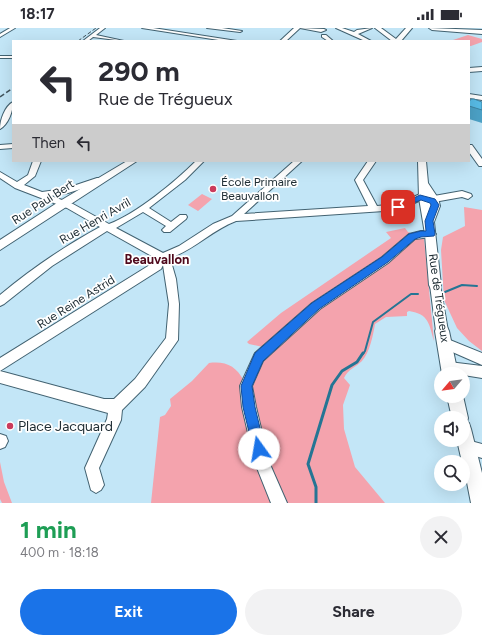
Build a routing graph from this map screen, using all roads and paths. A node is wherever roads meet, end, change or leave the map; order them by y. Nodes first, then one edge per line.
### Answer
1 (13, 28) edge
2 (103, 28) edge
3 (144, 28) edge
4 (168, 28) edge
5 (209, 28) edge
6 (217, 28) edge
7 (297, 28) edge
8 (302, 28) edge
9 (338, 28) edge
10 (370, 28) edge
11 (378, 28) edge
12 (409, 28) edge
13 (415, 28) edge
14 (432, 28) edge
15 (462, 28) edge
16 (474, 28) edge
17 (159, 30) edge
18 (241, 30) edge
19 (324, 30) dead end
20 (482, 31) edge
21 (356, 32) junction
22 (0, 36) edge
23 (92, 36) junction
24 (324, 36) dead end
25 (208, 37) junction
26 (400, 38) edge
27 (86, 40) edge
28 (116, 40) edge
29 (227, 40) edge
30 (234, 40) edge
31 (284, 40) edge
32 (330, 40) edge
33 (368, 40) edge
34 (0, 57) edge
35 (12, 57) edge
36 (482, 69) edge
37 (470, 70) edge
38 (470, 96) edge
39 (482, 98) edge
40 (470, 100) edge
41 (482, 105) edge
42 (12, 106) edge
43 (0, 127) edge
44 (12, 146) edge
45 (0, 147) edge
46 (470, 148) edge
47 (38, 162) edge
48 (131, 162) edge
49 (199, 162) edge
50 (297, 162) edge
51 (372, 162) edge
52 (422, 162) edge
53 (482, 164) edge
54 (0, 174) edge
55 (100, 180) junction
56 (22, 187) junction
57 (42, 195) junction
58 (468, 196) dead end
59 (428, 198) junction
60 (64, 203) junction
61 (142, 208) junction
62 (374, 209) junction
63 (183, 217) dead end
64 (235, 218) junction
65 (109, 227) junction
66 (431, 234) junction
67 (0, 246) edge
68 (163, 257) junction
69 (435, 285) joint
70 (0, 301) edge
71 (443, 337) junction
72 (482, 359) edge
73 (449, 367) edge
74 (470, 372) edge
75 (482, 372) edge
76 (0, 375) edge
77 (116, 406) junction
78 (475, 449) edge
79 (96, 485) dead end
80 (278, 503) edge
81 (480, 503) edge

1 - 22 street
2 - 23 street
3 - 17 street
4 - 17 street
5 - 6 street
6 - 18 street
6 - 25 street
7 - 31 main road
8 - 19 street
9 - 21 street
10 - 21 street
11 - 26 main road
12 - 26 main road
13 - 26 main road
14 - 20 main road
15 - 20 main road
16 - 20 main road
17 - 25 street
18 - 30 street
21 - 33 street
23 - 27 street
23 - 28 street
24 - 32 street
25 - 29 street
34 - 35 street
36 - 37 street
38 - 39 street
40 - 41 street
42 - 43 street
44 - 45 street
46 - 53 street
47 - 56 street
48 - 55 main road, Rue Paul Bert
49 - 61 street, Rue Henri Avril
50 - 64 street, Rue Reine Astrid
51 - 62 street
52 - 59 main road, Rue de Trégueux
54 - 56 street
55 - 57 street, Rue Paul Bert
55 - 60 main road, Rue Paul Bert
56 - 57 street
57 - 60 street
58 - 59 street
59 - 62 street
59 - 66 main road, Rue de Trégueux
60 - 65 street
60 - 67 main road, Rue Paul Bert
61 - 63 street
61 - 65 street, Rue Henri Avril
62 - 64 street
64 - 68 street, Rue Reine Astrid
65 - 68 street
65 - 70 street, Rue Henri Avril
66 - 69 main road, Rue de Trégueux
66 - 80 street
68 - 76 street, Rue Reine Astrid
68 - 77 street
69 - 71 street, Rue de Trégueux
71 - 72 street
71 - 73 main road, Rue de Trégueux
74 - 75 street
76 - 77 street
77 - 79 street
78 - 81 main road

